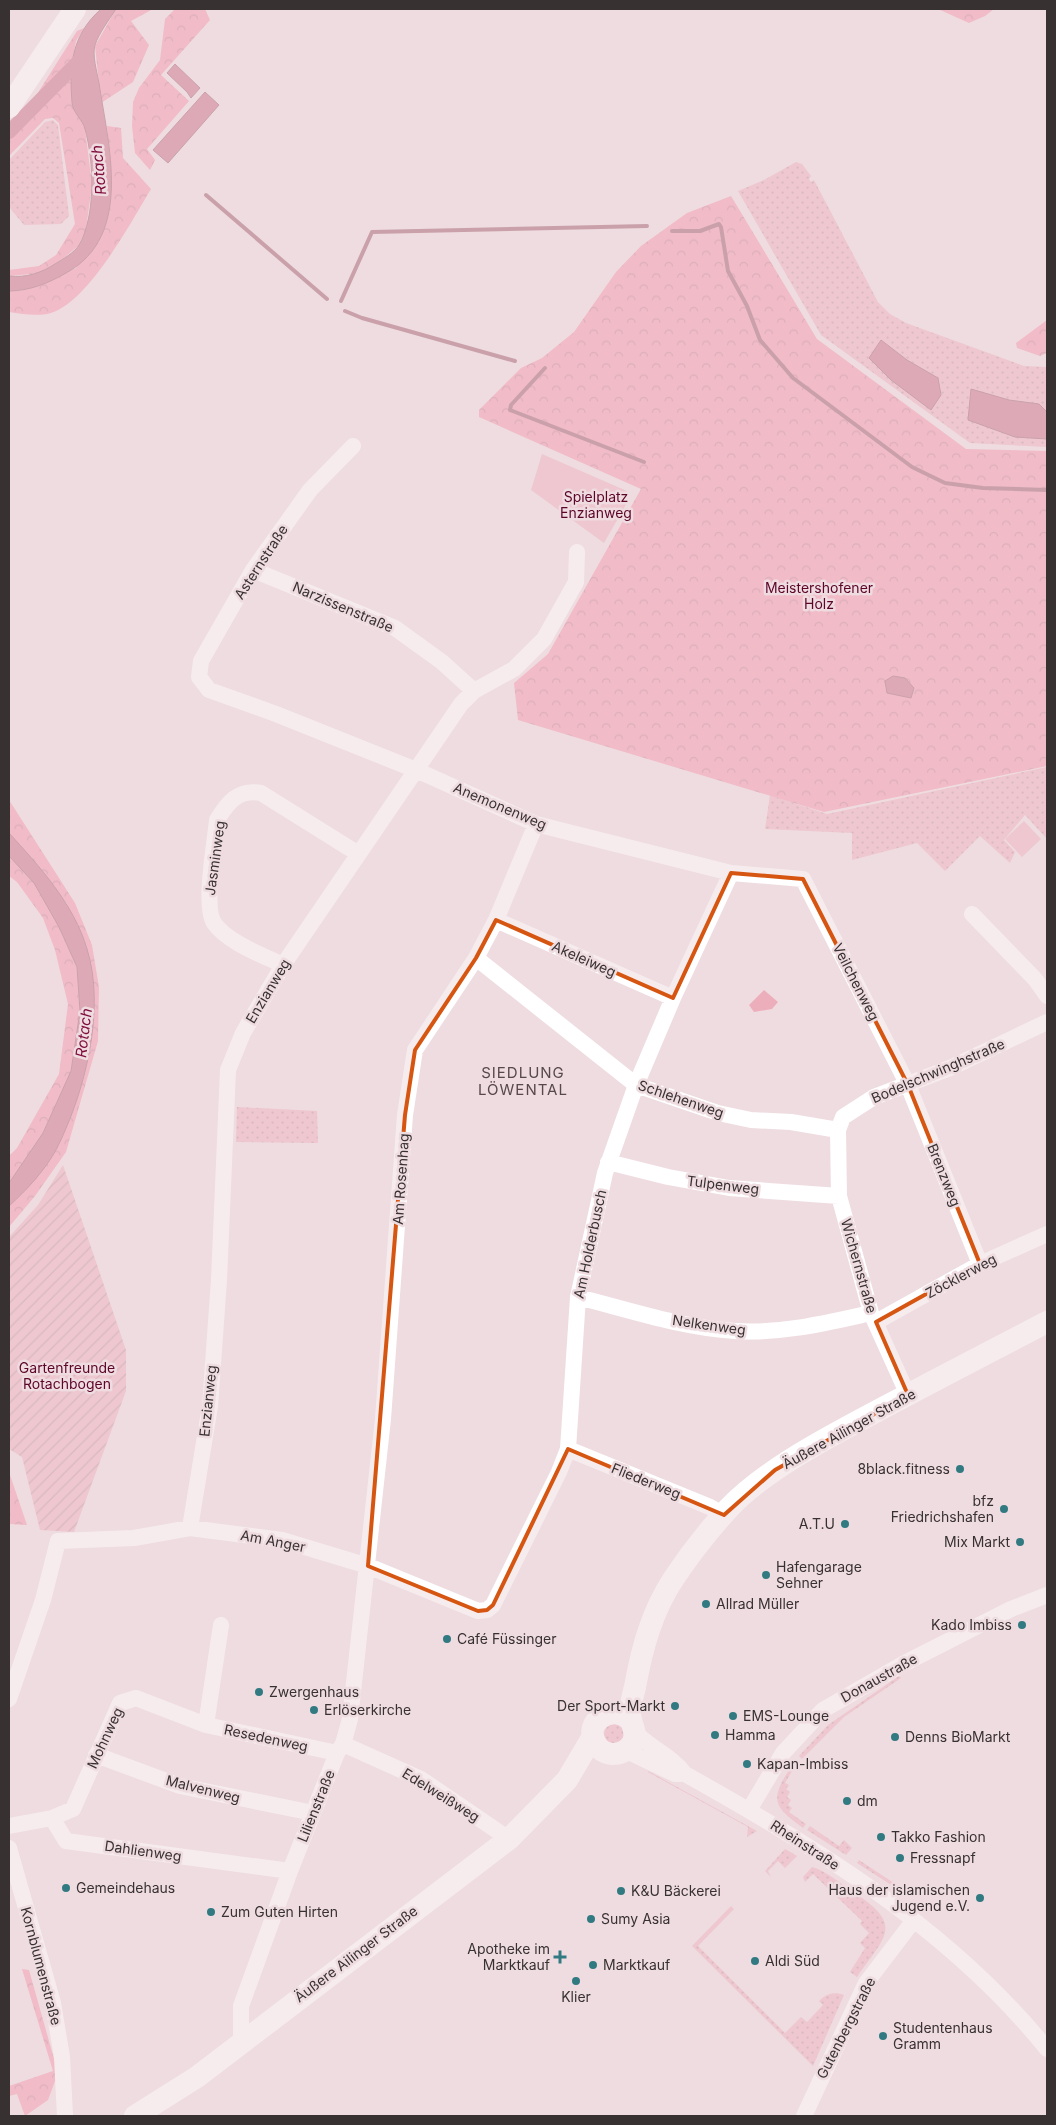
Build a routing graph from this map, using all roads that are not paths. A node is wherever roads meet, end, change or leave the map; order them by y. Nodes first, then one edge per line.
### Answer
1 (75, 9) edge
2 (9, 107) edge
3 (353, 446) dead end
4 (577, 552) dead end
5 (253, 570) junction
6 (209, 690) joint
7 (474, 691) junction
8 (416, 770) junction
9 (536, 824) junction
10 (357, 853) junction
11 (731, 873) junction
12 (803, 879) joint
13 (972, 914) dead end
14 (496, 920) junction
15 (476, 958) junction
16 (283, 965) junction
17 (1047, 996) edge
18 (672, 998) junction
19 (1047, 1022) edge
20 (636, 1085) junction
21 (908, 1086) junction
22 (838, 1130) junction
23 (608, 1162) junction
24 (840, 1196) junction
25 (1047, 1234) edge
26 (980, 1264) junction
27 (578, 1298) junction
28 (874, 1318) junction
29 (1047, 1322) edge
30 (908, 1395) junction
31 (568, 1449) junction
32 (724, 1516) junction
33 (190, 1528) junction
34 (368, 1566) junction
35 (1047, 1595) edge
36 (478, 1611) joint
37 (221, 1625) dead end
38 (641, 1653) junction
39 (9, 1699) edge
40 (608, 1713) junction
41 (206, 1725) junction
42 (633, 1726) junction
43 (593, 1736) junction
44 (340, 1748) junction
45 (618, 1753) junction
46 (96, 1755) junction
47 (685, 1774) junction
48 (567, 1780) junction
49 (749, 1810) junction
50 (313, 1813) junction
51 (52, 1818) junction
52 (9, 1826) edge
53 (508, 1839) junction
54 (9, 1848) edge
55 (290, 1871) junction
56 (914, 1920) junction
57 (241, 2042) junction
58 (1047, 2050) edge
59 (65, 2116) edge
60 (135, 2116) edge
61 (804, 2116) edge

1 - 2 main road
3 - 5 street, Asternstraße
4 - 7 street, Enzianweg
5 - 6 street, Asternstraße
5 - 7 street, Narzissenstraße
6 - 8 street, Anemonenweg
7 - 8 street, Enzianweg
8 - 9 street, Anemonenweg
8 - 10 street, Enzianweg
9 - 11 street, Anemonenweg
9 - 14 street, Am Rosenhag
10 - 16 street, Enzianweg
10 - 16 street, Jasminweg
11 - 12 street, Anemonenweg
11 - 18 street, Am Holderbusch
12 - 21 street, Veilchenweg
13 - 17 street
14 - 15 street, Am Rosenhag
14 - 18 street, Akeleiweg
15 - 20 street, Schlehenweg
15 - 34 street, Am Rosenhag
16 - 33 street, Enzianweg
18 - 20 street, Am Holderbusch
19 - 21 street, Bodelschwinghstraße
20 - 22 street, Schlehenweg
20 - 23 street, Am Holderbusch
21 - 22 street, Bodelschwinghstraße
21 - 26 street, Brenzweg
22 - 24 street, Wichernstraße
23 - 24 street, Tulpenweg
23 - 27 street, Am Holderbusch
24 - 28 street, Wichernstraße
25 - 26 street, Zöcklerweg
26 - 28 street, Zöcklerweg
27 - 28 street, Nelkenweg
27 - 31 street, Am Holderbusch
28 - 30 street, Wichernstraße
29 - 30 main road, Äußere Ailinger Straße
30 - 32 main road, Äußere Ailinger Straße
31 - 32 street, Fliederweg
31 - 36 street, Am Holderbusch
32 - 38 main road, Äußere Ailinger Straße
33 - 34 street, Am Anger
33 - 39 street, Am Anger
34 - 36 street, Am Anger
34 - 44 street, Lilienstraße
35 - 49 street, Donaustraße
37 - 41 street, Resedenweg
38 - 40 main road
38 - 42 main road
40 - 42 main road
40 - 43 main road
41 - 44 street, Resedenweg
41 - 46 street, Mohnweg
42 - 45 main road
42 - 47 street, Rheinstraße
43 - 45 main road
43 - 48 main road, Äußere Ailinger Straße
44 - 50 street, Lilienstraße
44 - 53 street, Edelweißweg
45 - 47 street, Rheinstraße
45 - 48 main road, Äußere Ailinger Straße
46 - 50 street, Malvenweg
46 - 51 street, Mohnweg
47 - 49 street, Rheinstraße
48 - 53 main road, Äußere Ailinger Straße
49 - 56 street, Rheinstraße
50 - 55 street, Lilienstraße
51 - 52 street
51 - 55 street, Dahlienweg
53 - 57 main road, Äußere Ailinger Straße
54 - 59 street, Kornblumenstraße
55 - 57 street, Lilienstraße
56 - 58 street, Rheinstraße
56 - 61 street, Gutenbergstraße
57 - 60 main road, Äußere Ailinger Straße

